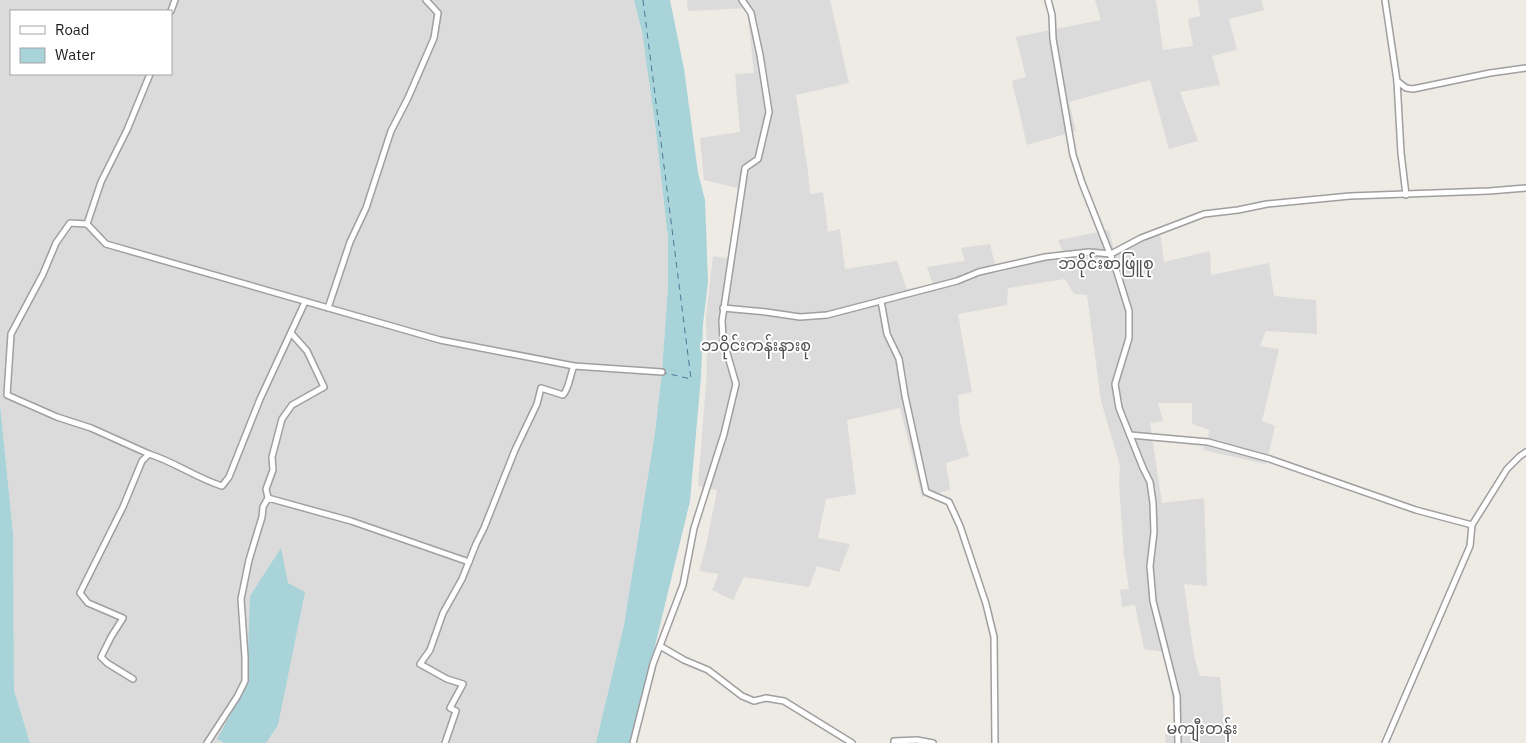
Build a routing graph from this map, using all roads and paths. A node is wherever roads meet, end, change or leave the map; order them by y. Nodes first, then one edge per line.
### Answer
1 (426, 0) edge
2 (742, 0) edge
3 (1048, 0) edge
4 (1385, 0) edge
5 (1526, 68) edge
6 (150, 75) edge
7 (1397, 81) junction
8 (1526, 188) edge
9 (1406, 194) junction
10 (87, 224) junction
11 (1111, 254) junction
12 (882, 301) junction
13 (305, 302) junction
14 (328, 308) junction
15 (724, 308) junction
16 (291, 333) junction
17 (574, 366) junction
18 (662, 372) dead end
19 (1130, 435) junction
20 (1526, 452) edge
21 (149, 454) junction
22 (268, 498) junction
23 (1472, 525) junction
24 (469, 562) junction
25 (660, 646) junction
26 (132, 679) dead end
27 (207, 743) edge
28 (445, 743) edge
29 (633, 743) edge
30 (852, 743) edge
31 (894, 743) edge
32 (934, 743) edge
33 (995, 743) edge
34 (1178, 743) edge
35 (1385, 743) edge

1 - 14 street
2 - 15 street
3 - 11 street
4 - 7 street
5 - 7 street
6 - 10 street
7 - 9 street
8 - 9 street
9 - 11 street
10 - 13 street
10 - 21 street
11 - 12 street
11 - 19 street
12 - 15 street
12 - 33 street
13 - 14 street
13 - 16 street
14 - 17 street
15 - 25 street
16 - 21 street
16 - 22 street
17 - 18 street
17 - 24 street
19 - 23 street
19 - 34 street
20 - 23 street
21 - 26 street
22 - 24 street
22 - 27 street
23 - 35 street
24 - 28 street
25 - 29 street
25 - 30 street
31 - 32 street

